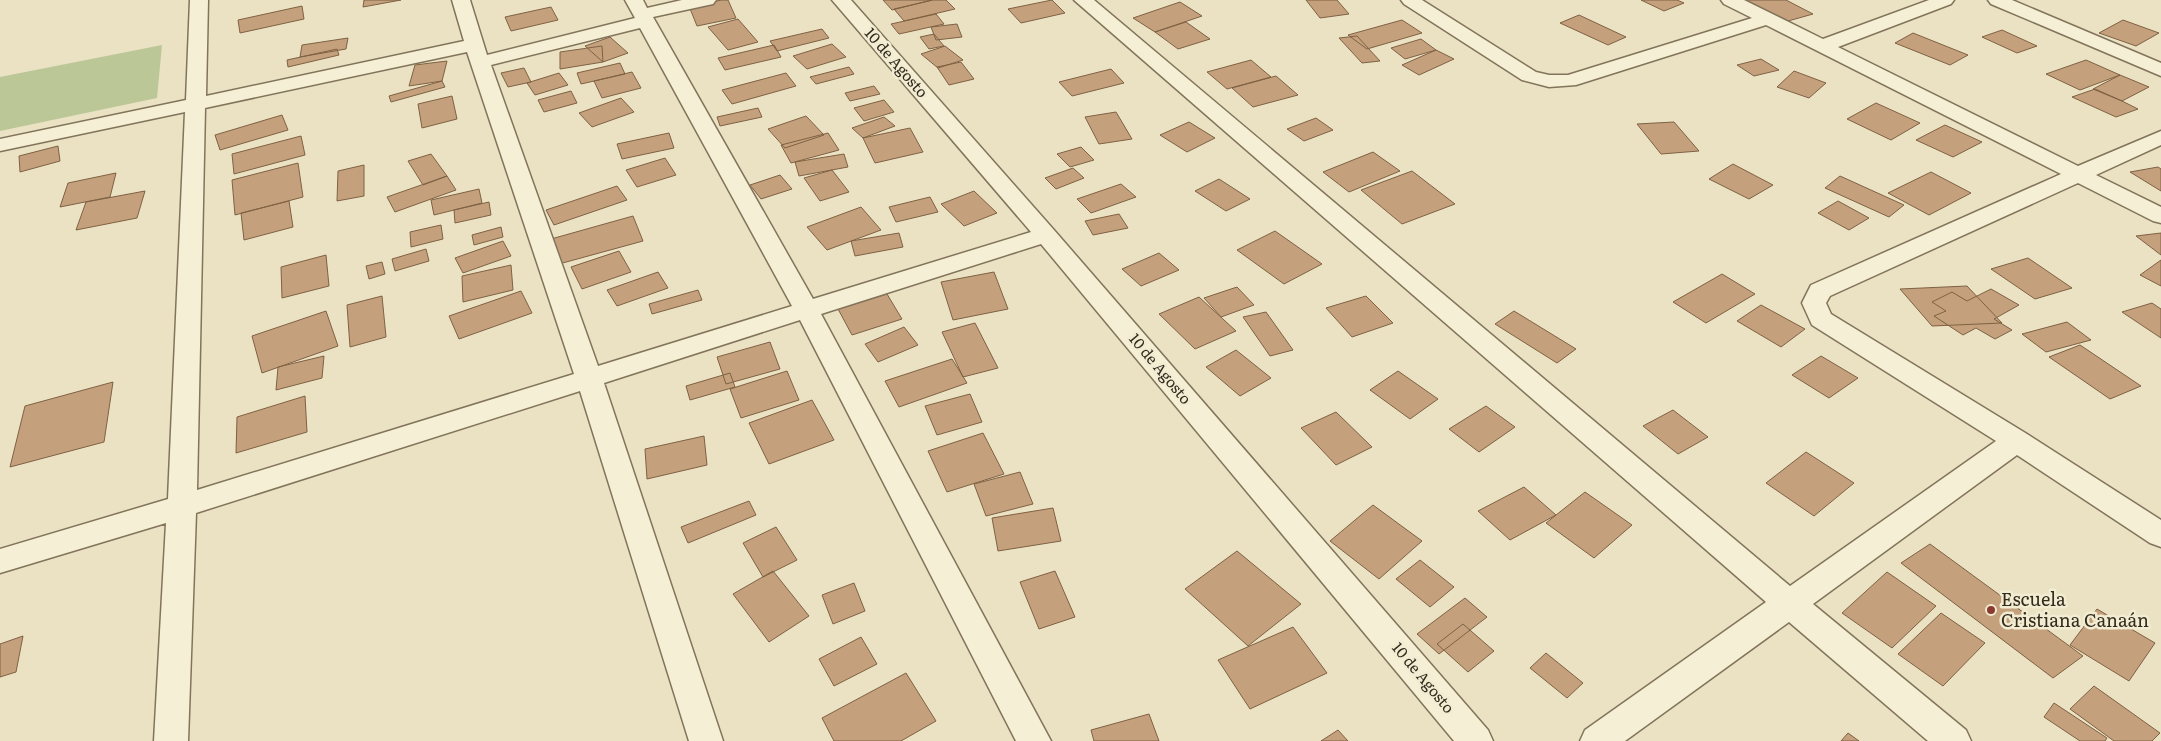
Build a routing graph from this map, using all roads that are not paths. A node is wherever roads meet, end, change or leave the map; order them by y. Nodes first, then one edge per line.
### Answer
1 (199, 0) edge
2 (460, 0) edge
3 (707, 0) edge
4 (841, 0) edge
5 (1082, 0) edge
6 (1410, 0) edge
7 (1730, 0) edge
8 (1945, 0) edge
9 (1997, 0) edge
10 (641, 12) edge
11 (1767, 19) junction
12 (1822, 46) junction
13 (477, 54) junction
14 (2161, 70) edge
15 (196, 104) junction
16 (2161, 137) edge
17 (0, 145) edge
18 (2080, 175) junction
19 (2161, 216) edge
20 (1046, 235) junction
21 (806, 309) junction
22 (589, 378) junction
23 (2017, 441) junction
24 (182, 507) junction
25 (2161, 535) edge
26 (0, 561) edge
27 (1790, 604) junction
28 (171, 741) edge
29 (706, 741) edge
30 (1034, 741) edge
31 (1476, 741) edge
32 (1598, 741) edge
33 (1954, 741) edge

1 - 15 street
2 - 13 street
3 - 10 street
4 - 20 street, 10 de Agosto
5 - 27 street
6 - 11 street
7 - 11 street
8 - 12 street
9 - 14 street
10 - 13 street
10 - 21 street
11 - 12 street
12 - 18 street
13 - 15 street
13 - 22 street
15 - 17 street
15 - 24 street
16 - 18 street
18 - 19 street
18 - 23 street
20 - 21 street
20 - 31 street, 10 de Agosto
21 - 22 street
21 - 30 street
22 - 24 street
22 - 29 street
23 - 25 street
23 - 27 street
24 - 26 street
24 - 28 street
27 - 32 street
27 - 33 street

